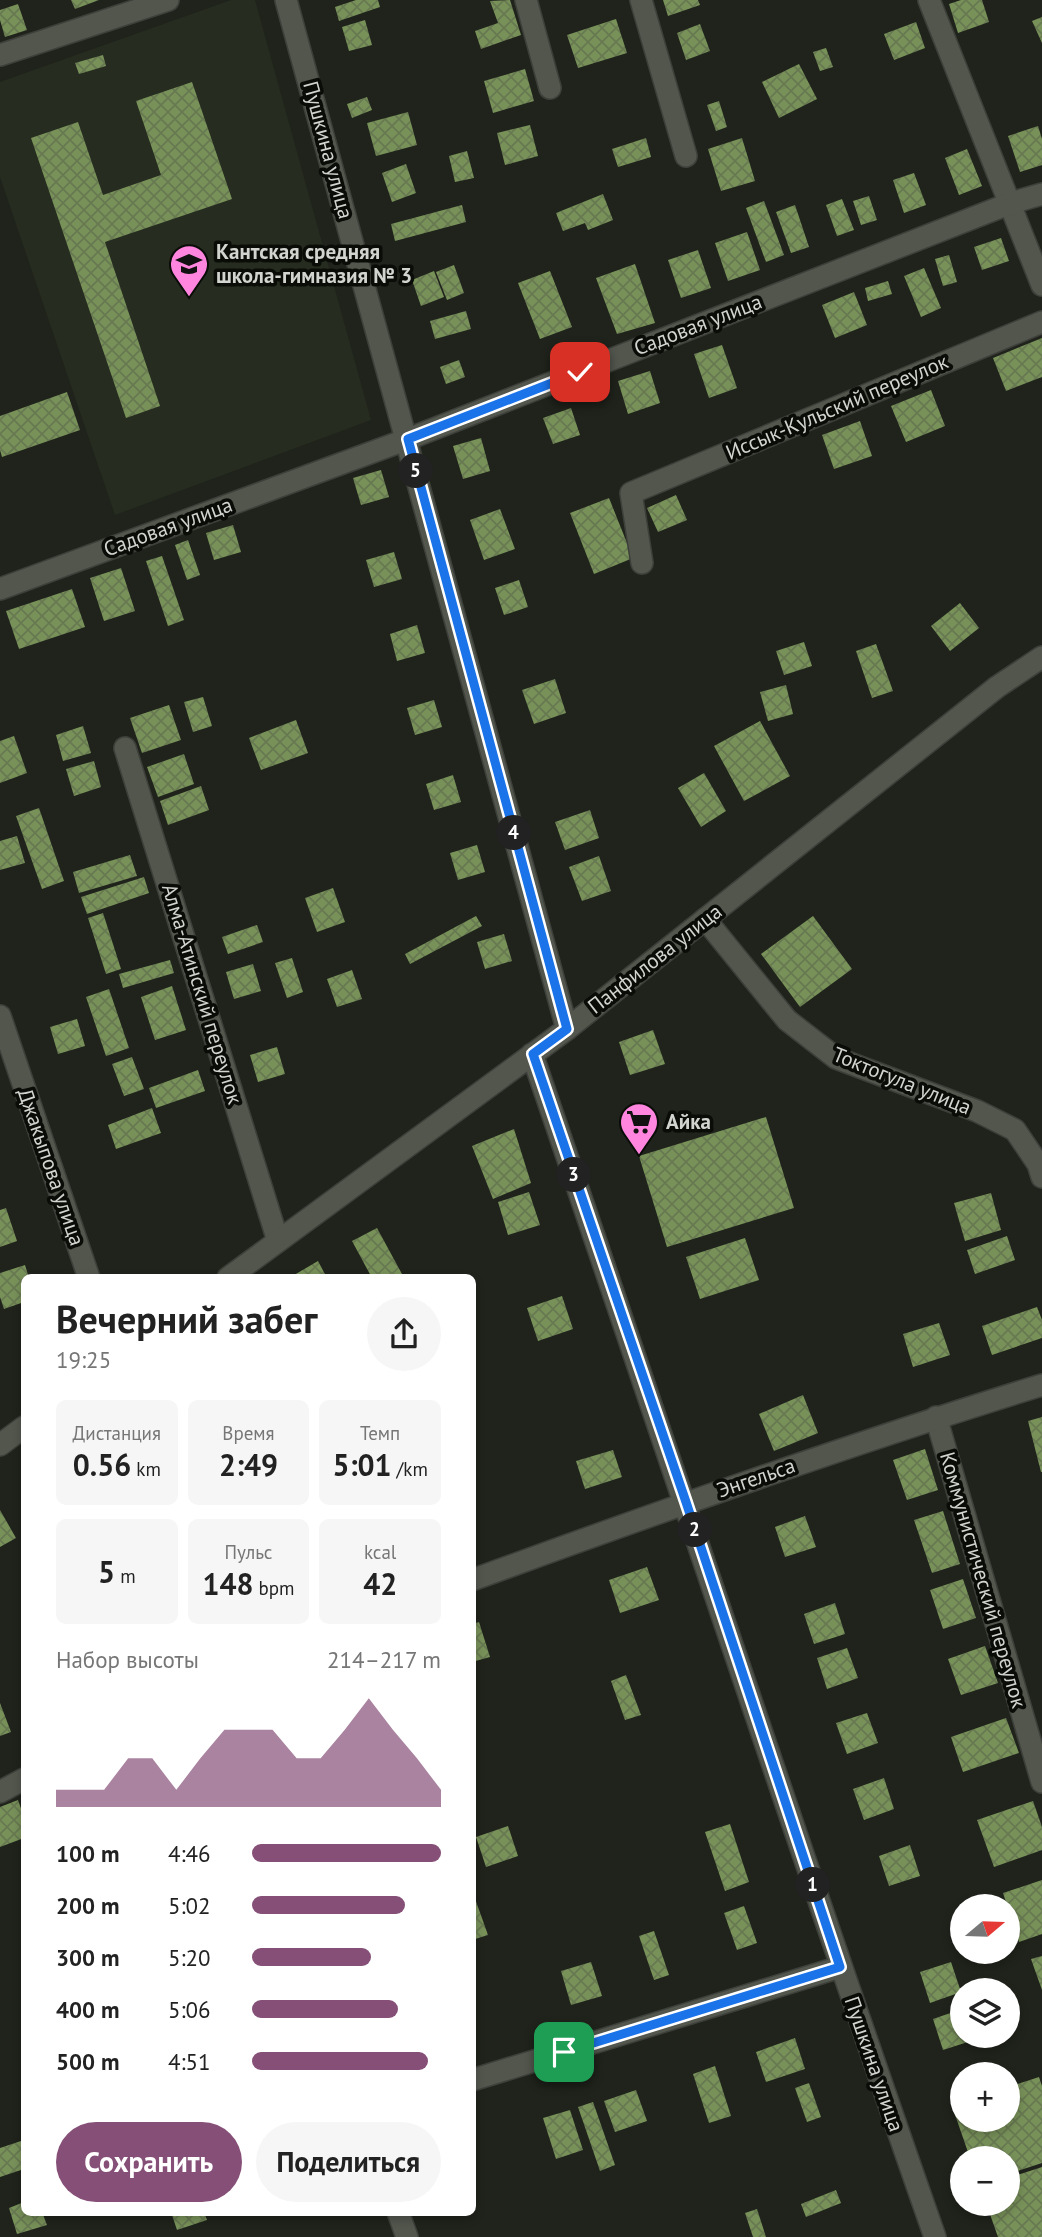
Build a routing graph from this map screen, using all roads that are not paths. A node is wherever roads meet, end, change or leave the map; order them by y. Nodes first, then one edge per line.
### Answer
1 (167, 0) edge
2 (286, 0) edge
3 (526, 0) edge
4 (641, 0) edge
5 (929, 0) edge
6 (127, 6) edge
7 (2, 47) edge
8 (550, 88) dead end
9 (686, 156) dead end
10 (1042, 194) edge
11 (1011, 203) junction
12 (1042, 285) edge
13 (1042, 322) edge
14 (408, 439) junction
15 (642, 563) dead end
16 (0, 589) edge
17 (1042, 657) edge
18 (125, 748) dead end
19 (705, 919) junction
20 (0, 1016) edge
21 (567, 1029) junction
22 (533, 1054) junction
23 (1042, 1177) edge
24 (278, 1241) junction
25 (88, 1274) edge
26 (233, 1274) edge
27 (1042, 1385) edge
28 (936, 1417) junction
29 (21, 1429) edge
30 (1, 1444) edge
31 (686, 1502) junction
32 (476, 1579) edge
33 (21, 1781) edge
34 (1042, 1782) edge
35 (0, 1792) edge
36 (840, 1967) junction
37 (476, 2079) edge
38 (399, 2216) edge
39 (407, 2237) edge
40 (935, 2237) edge

1 - 6 street
2 - 14 street, Пушкина улица
3 - 8 street
4 - 9 street
5 - 11 street
6 - 7 street
10 - 11 street, Садовая улица
11 - 12 street
11 - 14 street, Садовая улица
13 - 15 street, Иссык-Кульский переулок
14 - 16 street, Садовая улица
14 - 21 street, Пушкина улица
17 - 19 street, Панфилова улица
18 - 24 street, Алма-Атинский переулок
19 - 21 street, Панфилова улица
19 - 23 street, Токтогула улица
20 - 25 street, Джакыпова улица
21 - 22 street, Панфилова улица
22 - 24 street, Панфилова улица
22 - 31 street, Пушкина улица
24 - 26 street, Панфилова улица
27 - 28 street, Энгельса
28 - 31 street, Энгельса
28 - 34 street, Коммунистический переулок
29 - 30 street
31 - 32 street, Энгельса
31 - 36 street, Пушкина улица
33 - 35 street
36 - 37 street
36 - 40 street, Пушкина улица
38 - 39 street

